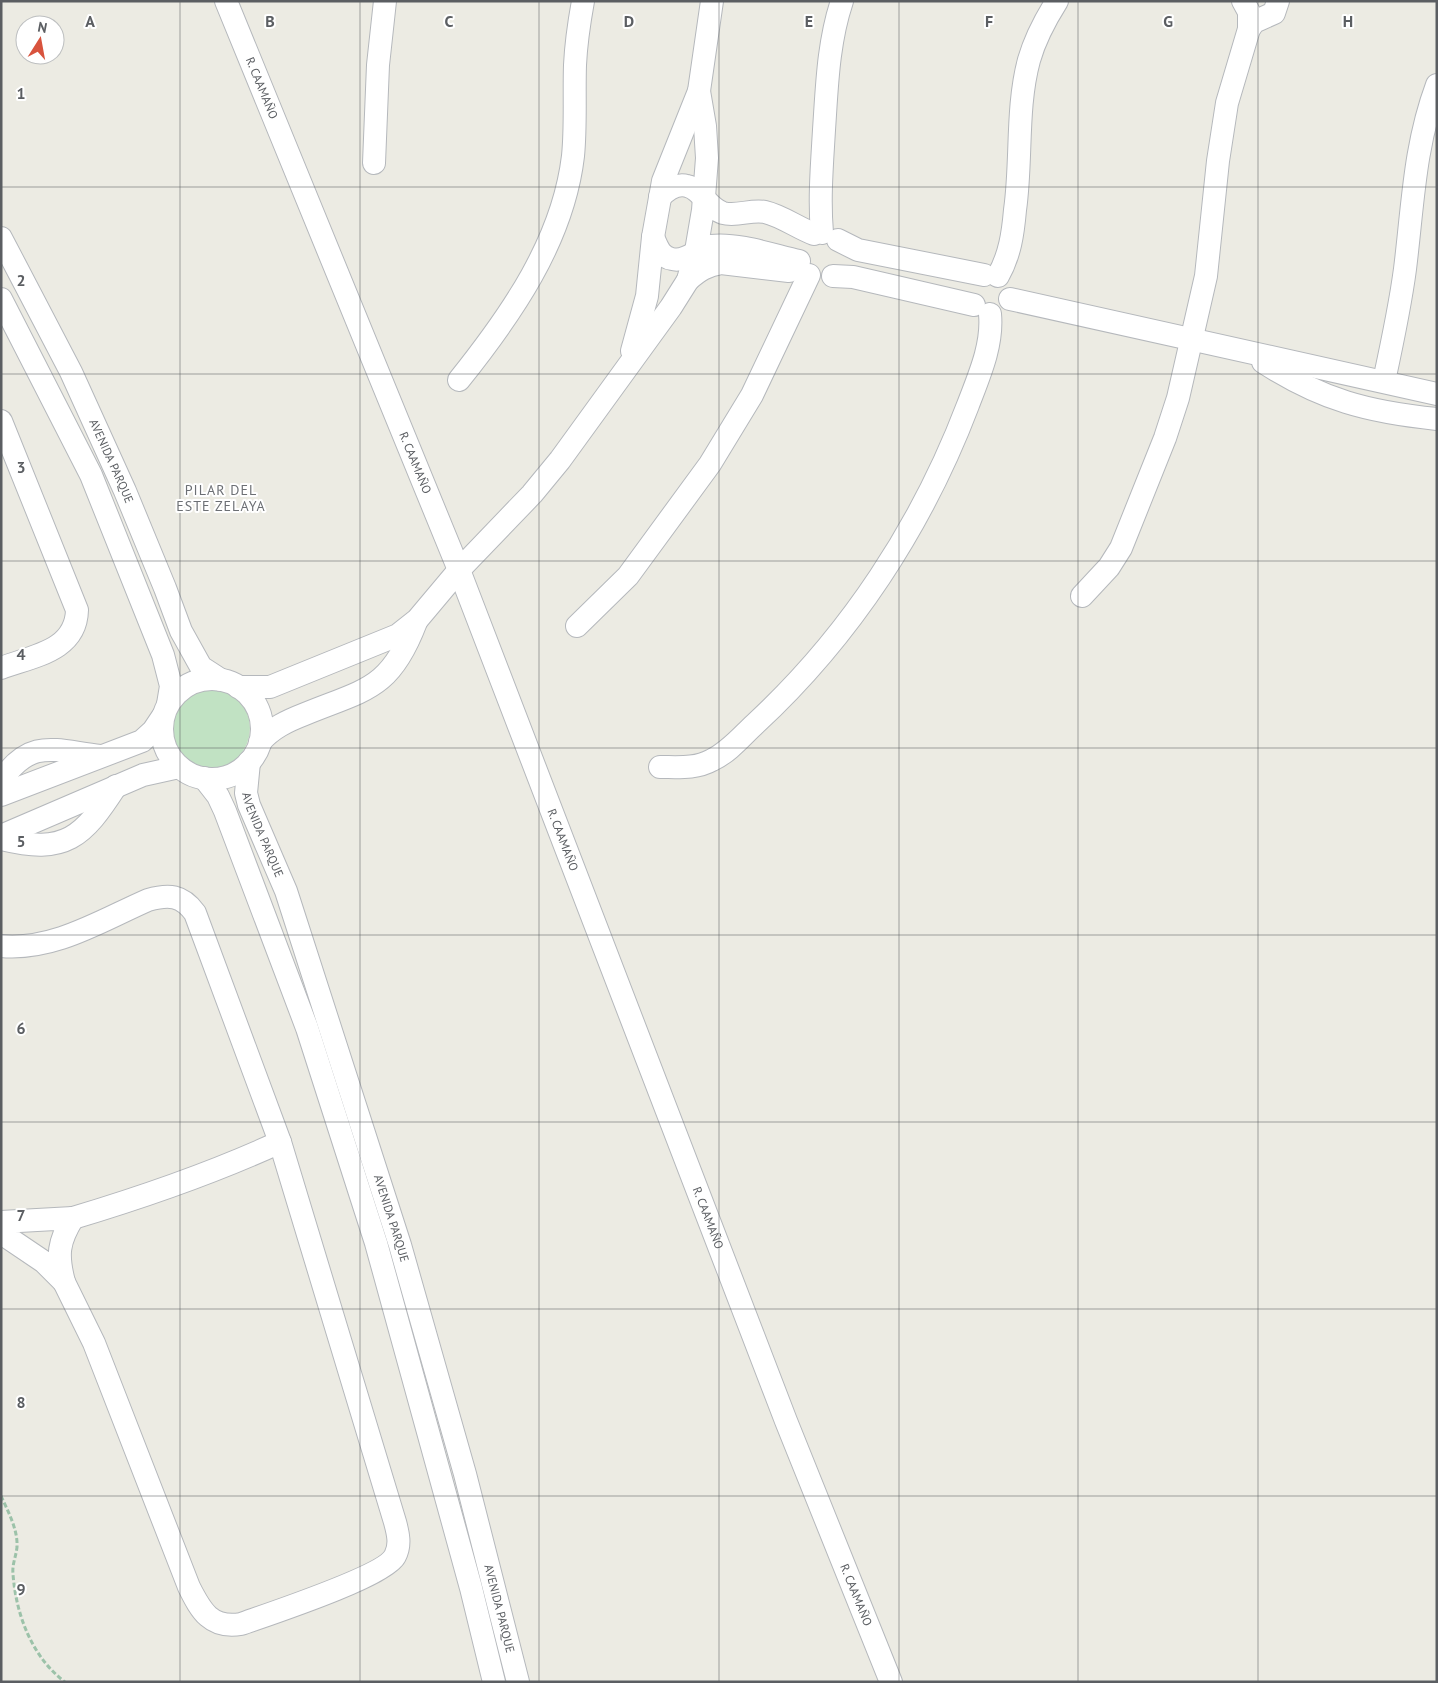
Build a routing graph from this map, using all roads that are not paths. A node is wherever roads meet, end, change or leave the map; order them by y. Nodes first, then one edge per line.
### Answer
1 (226, 1) edge
2 (385, 1) edge
3 (582, 1) edge
4 (712, 1) edge
5 (842, 1) edge
6 (1057, 1) edge
7 (1243, 1) edge
8 (1278, 1) edge
9 (1249, 28) junction
10 (1437, 85) edge
11 (699, 91) junction
12 (374, 163) dead end
13 (660, 197) junction
14 (704, 205) junction
15 (736, 222) junction
16 (821, 236) junction
17 (653, 237) junction
18 (1, 238) edge
19 (732, 248) junction
20 (696, 251) junction
21 (803, 269) junction
22 (833, 276) junction
23 (991, 276) junction
24 (688, 280) junction
25 (1010, 298) junction
26 (1, 299) edge
27 (982, 310) junction
28 (1192, 340) junction
29 (1252, 354) junction
30 (628, 365) junction
31 (1338, 372) junction
32 (459, 380) dead end
33 (1384, 381) junction
34 (1433, 393) edge
35 (1331, 398) junction
36 (1431, 418) edge
37 (1, 421) edge
38 (459, 570) junction
39 (1082, 596) dead end
40 (417, 620) junction
41 (577, 626) dead end
42 (326, 666) junction
43 (1, 668) edge
44 (230, 683) junction
45 (336, 701) junction
46 (166, 710) junction
47 (260, 742) junction
48 (132, 746) junction
49 (106, 756) junction
50 (249, 762) junction
51 (179, 767) junction
52 (660, 767) dead end
53 (71, 768) junction
54 (143, 775) junction
55 (204, 778) junction
56 (1, 781) edge
57 (116, 786) junction
58 (1, 795) edge
59 (84, 799) junction
60 (1, 838) edge
61 (1, 946) edge
62 (280, 1142) junction
63 (73, 1218) junction
64 (1, 1222) edge
65 (1, 1233) edge
66 (64, 1282) junction
67 (494, 1682) edge
68 (518, 1682) edge
69 (891, 1682) edge

1 - 38 street, R. CAAMAÑO
2 - 12 street
3 - 32 street
4 - 11 street
5 - 16 street
6 - 23 street
7 - 9 street
8 - 9 street
9 - 28 street
10 - 33 street
11 - 13 street
11 - 14 street
13 - 14 street
13 - 17 street
14 - 15 street
14 - 16 street
14 - 20 street
15 - 16 street
15 - 19 street
16 - 21 street
16 - 22 street
16 - 23 street
17 - 20 street
17 - 30 street
18 - 44 street, AVENIDA PARQUE
19 - 20 street
19 - 21 street
20 - 24 street
21 - 22 street
21 - 24 street
21 - 41 street
22 - 27 street
23 - 25 street
23 - 27 street
24 - 30 street
25 - 27 street
25 - 28 street
26 - 46 street, AVENIDA PARQUE
27 - 52 street
28 - 29 street
28 - 39 street
29 - 31 street
29 - 35 street
30 - 38 street
31 - 33 street
31 - 35 street
33 - 34 street
34 - 36 street
35 - 36 street
37 - 43 street
38 - 40 street
38 - 69 street, R. CAAMAÑO
40 - 42 street
40 - 45 street
42 - 44 street
42 - 45 street
44 - 46 street
44 - 47 street
45 - 47 street
46 - 48 street
46 - 51 street
47 - 50 street
48 - 49 street
48 - 54 street
49 - 53 street
49 - 56 street
50 - 55 street
50 - 68 street, AVENIDA PARQUE
51 - 54 street
51 - 55 street
53 - 58 street
53 - 59 street
54 - 57 street
55 - 67 street, AVENIDA PARQUE
57 - 59 street
57 - 60 street
59 - 60 street
61 - 62 street
62 - 63 street
62 - 66 street
63 - 64 street
63 - 66 street
65 - 66 street

